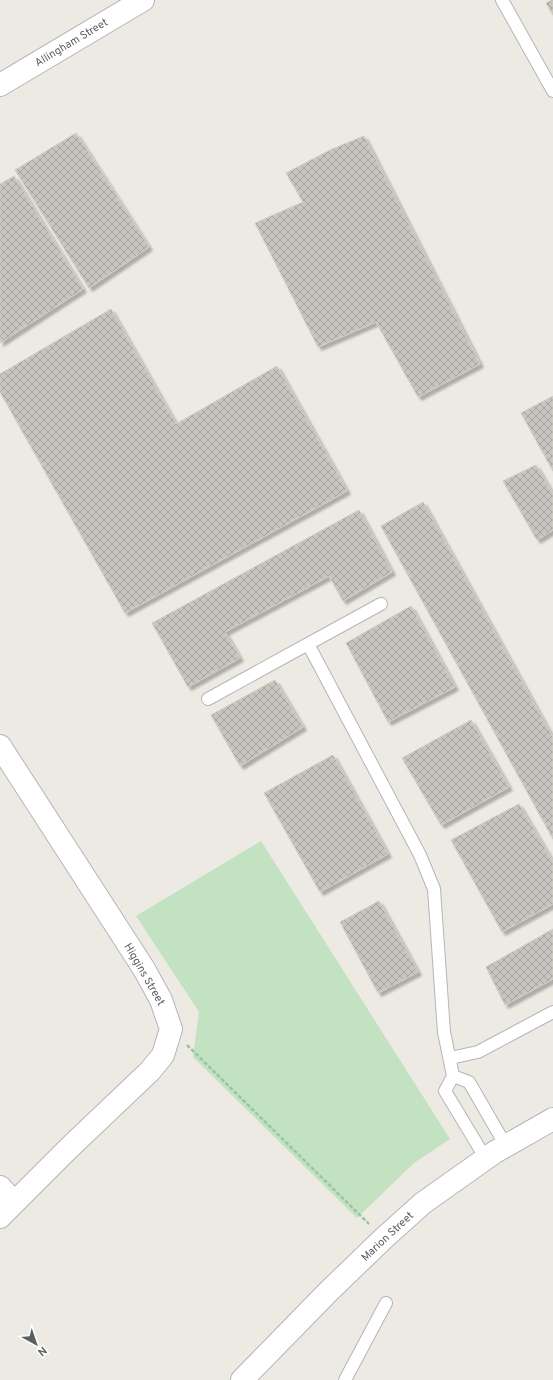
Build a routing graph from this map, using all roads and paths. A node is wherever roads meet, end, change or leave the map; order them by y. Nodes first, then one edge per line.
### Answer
1 (143, 0) edge
2 (502, 0) edge
3 (0, 85) edge
4 (553, 91) edge
5 (381, 604) dead end
6 (308, 644) junction
7 (208, 699) dead end
8 (0, 746) edge
9 (553, 1012) edge
10 (172, 1029) junction
11 (450, 1058) junction
12 (454, 1076) junction
13 (553, 1119) edge
14 (506, 1146) junction
15 (486, 1159) junction
16 (5, 1202) edge
17 (384, 1238) junction
18 (386, 1303) dead end
19 (242, 1380) edge
20 (345, 1380) edge

1 - 3 street, Allingham Street
2 - 4 lane
5 - 6 lane
6 - 7 lane
6 - 11 lane
8 - 10 street, Higgins Street
9 - 11 lane
10 - 16 street
10 - 17 path
11 - 12 lane
12 - 14 lane
12 - 15 lane
13 - 14 street, Marion Street
14 - 15 street, Marion Street
15 - 17 street, Marion Street
17 - 19 street, Marion Street
18 - 20 lane

